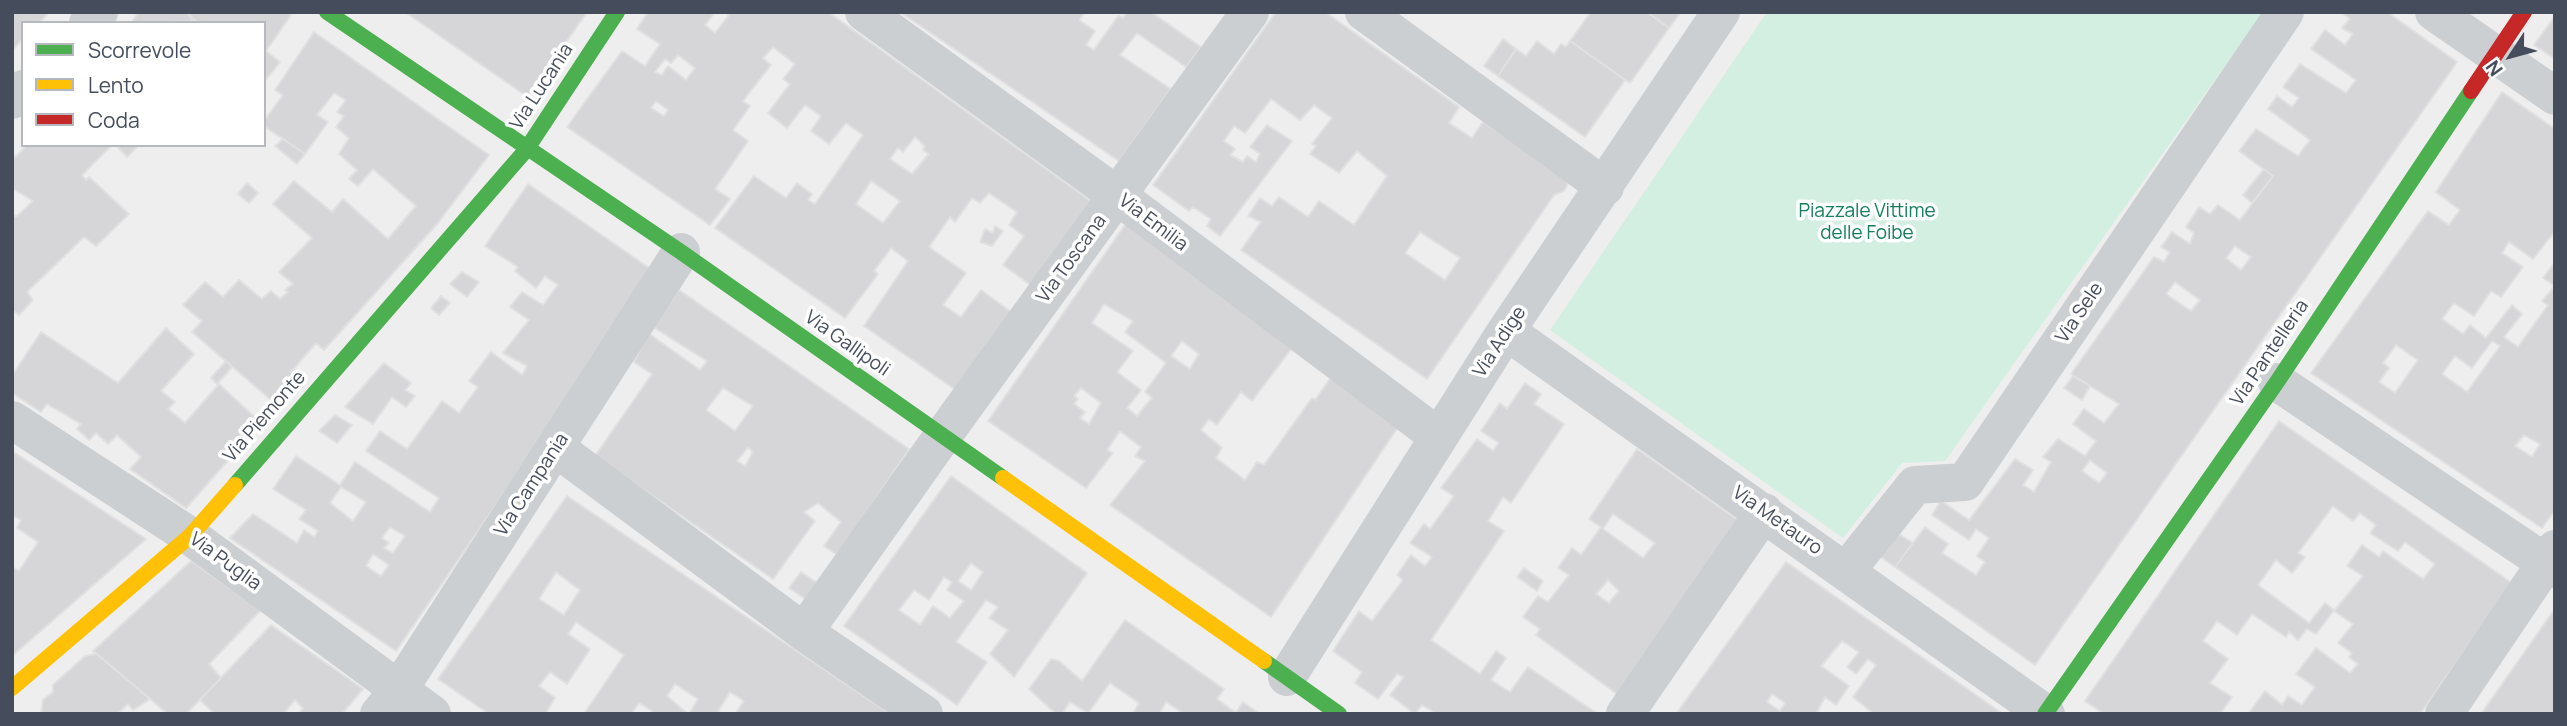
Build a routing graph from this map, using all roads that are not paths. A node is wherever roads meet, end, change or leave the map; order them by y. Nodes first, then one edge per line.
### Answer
1 (327, 12) edge
2 (617, 12) edge
3 (864, 12) edge
4 (1250, 12) edge
5 (1364, 12) edge
6 (1721, 12) edge
7 (2285, 12) edge
8 (2434, 12) edge
9 (2524, 12) edge
10 (2494, 54) junction
11 (2555, 96) edge
12 (526, 150) junction
13 (1605, 187) junction
14 (1118, 196) junction
15 (681, 252) junction
16 (1506, 331) junction
17 (2277, 382) junction
18 (12, 419) edge
19 (1439, 436) junction
20 (942, 437) junction
21 (556, 448) junction
22 (1765, 512) junction
23 (190, 536) junction
24 (2552, 560) edge
25 (1847, 570) junction
26 (804, 632) junction
27 (1287, 677) junction
28 (12, 688) edge
29 (388, 702) edge
30 (432, 714) edge
31 (924, 714) edge
32 (1339, 714) edge
33 (1625, 714) edge
34 (2045, 714) edge
35 (2444, 714) edge

1 - 12 street, Via Gallipoli
2 - 12 street, Via Lucania
3 - 14 street, Via Emilia
4 - 14 street, Via Toscana
5 - 13 street
6 - 13 street, Via Adige
7 - 25 street, Via Sele
8 - 10 street
9 - 10 street, Via Pantelleria
10 - 11 street
10 - 17 street, Via Pantelleria
12 - 15 street, Via Gallipoli
12 - 23 street, Via Piemonte
13 - 16 street, Via Adige
14 - 19 street, Via Emilia
14 - 20 street, Via Toscana
15 - 20 street, Via Gallipoli
15 - 21 street, Via Campania
16 - 19 street, Via Adige
16 - 22 street, Via Metauro
17 - 24 street
17 - 34 street, Via Pantelleria
18 - 23 street, Via Puglia
19 - 27 street, Via Adige
20 - 26 street, Via Toscana
20 - 27 street, Via Gallipoli
21 - 26 street
21 - 29 street, Via Campania
22 - 25 street, Via Metauro
22 - 33 street
23 - 28 street, Via Piemonte
23 - 29 street, Via Puglia
24 - 35 street
25 - 34 street, Via Metauro
26 - 31 street
27 - 32 street, Via Gallipoli
29 - 30 street, Via Puglia

